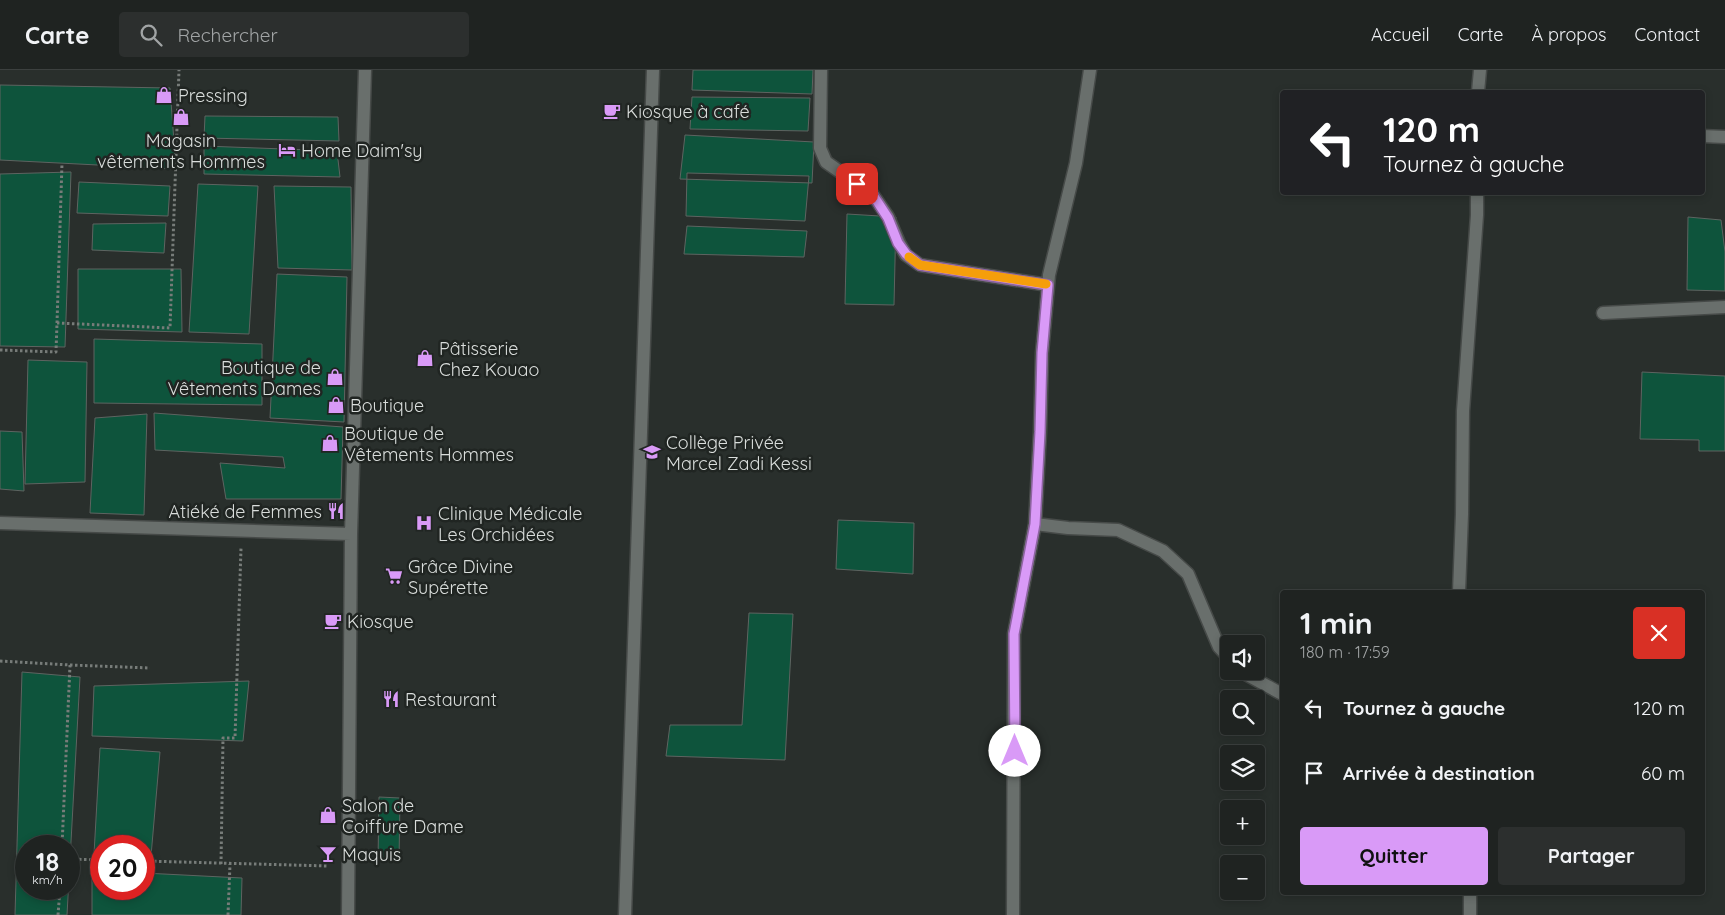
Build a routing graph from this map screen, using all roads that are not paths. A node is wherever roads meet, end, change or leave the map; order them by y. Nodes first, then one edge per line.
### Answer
1 (365, 70) edge
2 (653, 70) edge
3 (821, 70) edge
4 (1090, 70) edge
5 (1480, 70) edge
6 (1478, 90) edge
7 (1705, 136) edge
8 (1725, 136) edge
9 (1477, 195) edge
10 (1048, 285) junction
11 (1725, 307) edge
12 (1604, 313) dead end
13 (0, 523) edge
14 (1035, 524) junction
15 (351, 534) junction
16 (1459, 590) edge
17 (1220, 648) edge
18 (1256, 680) edge
19 (1280, 693) edge
20 (1470, 895) edge
21 (348, 915) edge
22 (624, 915) edge
23 (1013, 915) edge
24 (1470, 915) edge

1 - 15 street
2 - 22 street
3 - 10 street
4 - 10 street
5 - 6 street
7 - 8 street
9 - 16 street
10 - 14 street
11 - 12 street
13 - 15 street
14 - 17 street
14 - 23 street
15 - 21 street
18 - 19 street
20 - 24 street

